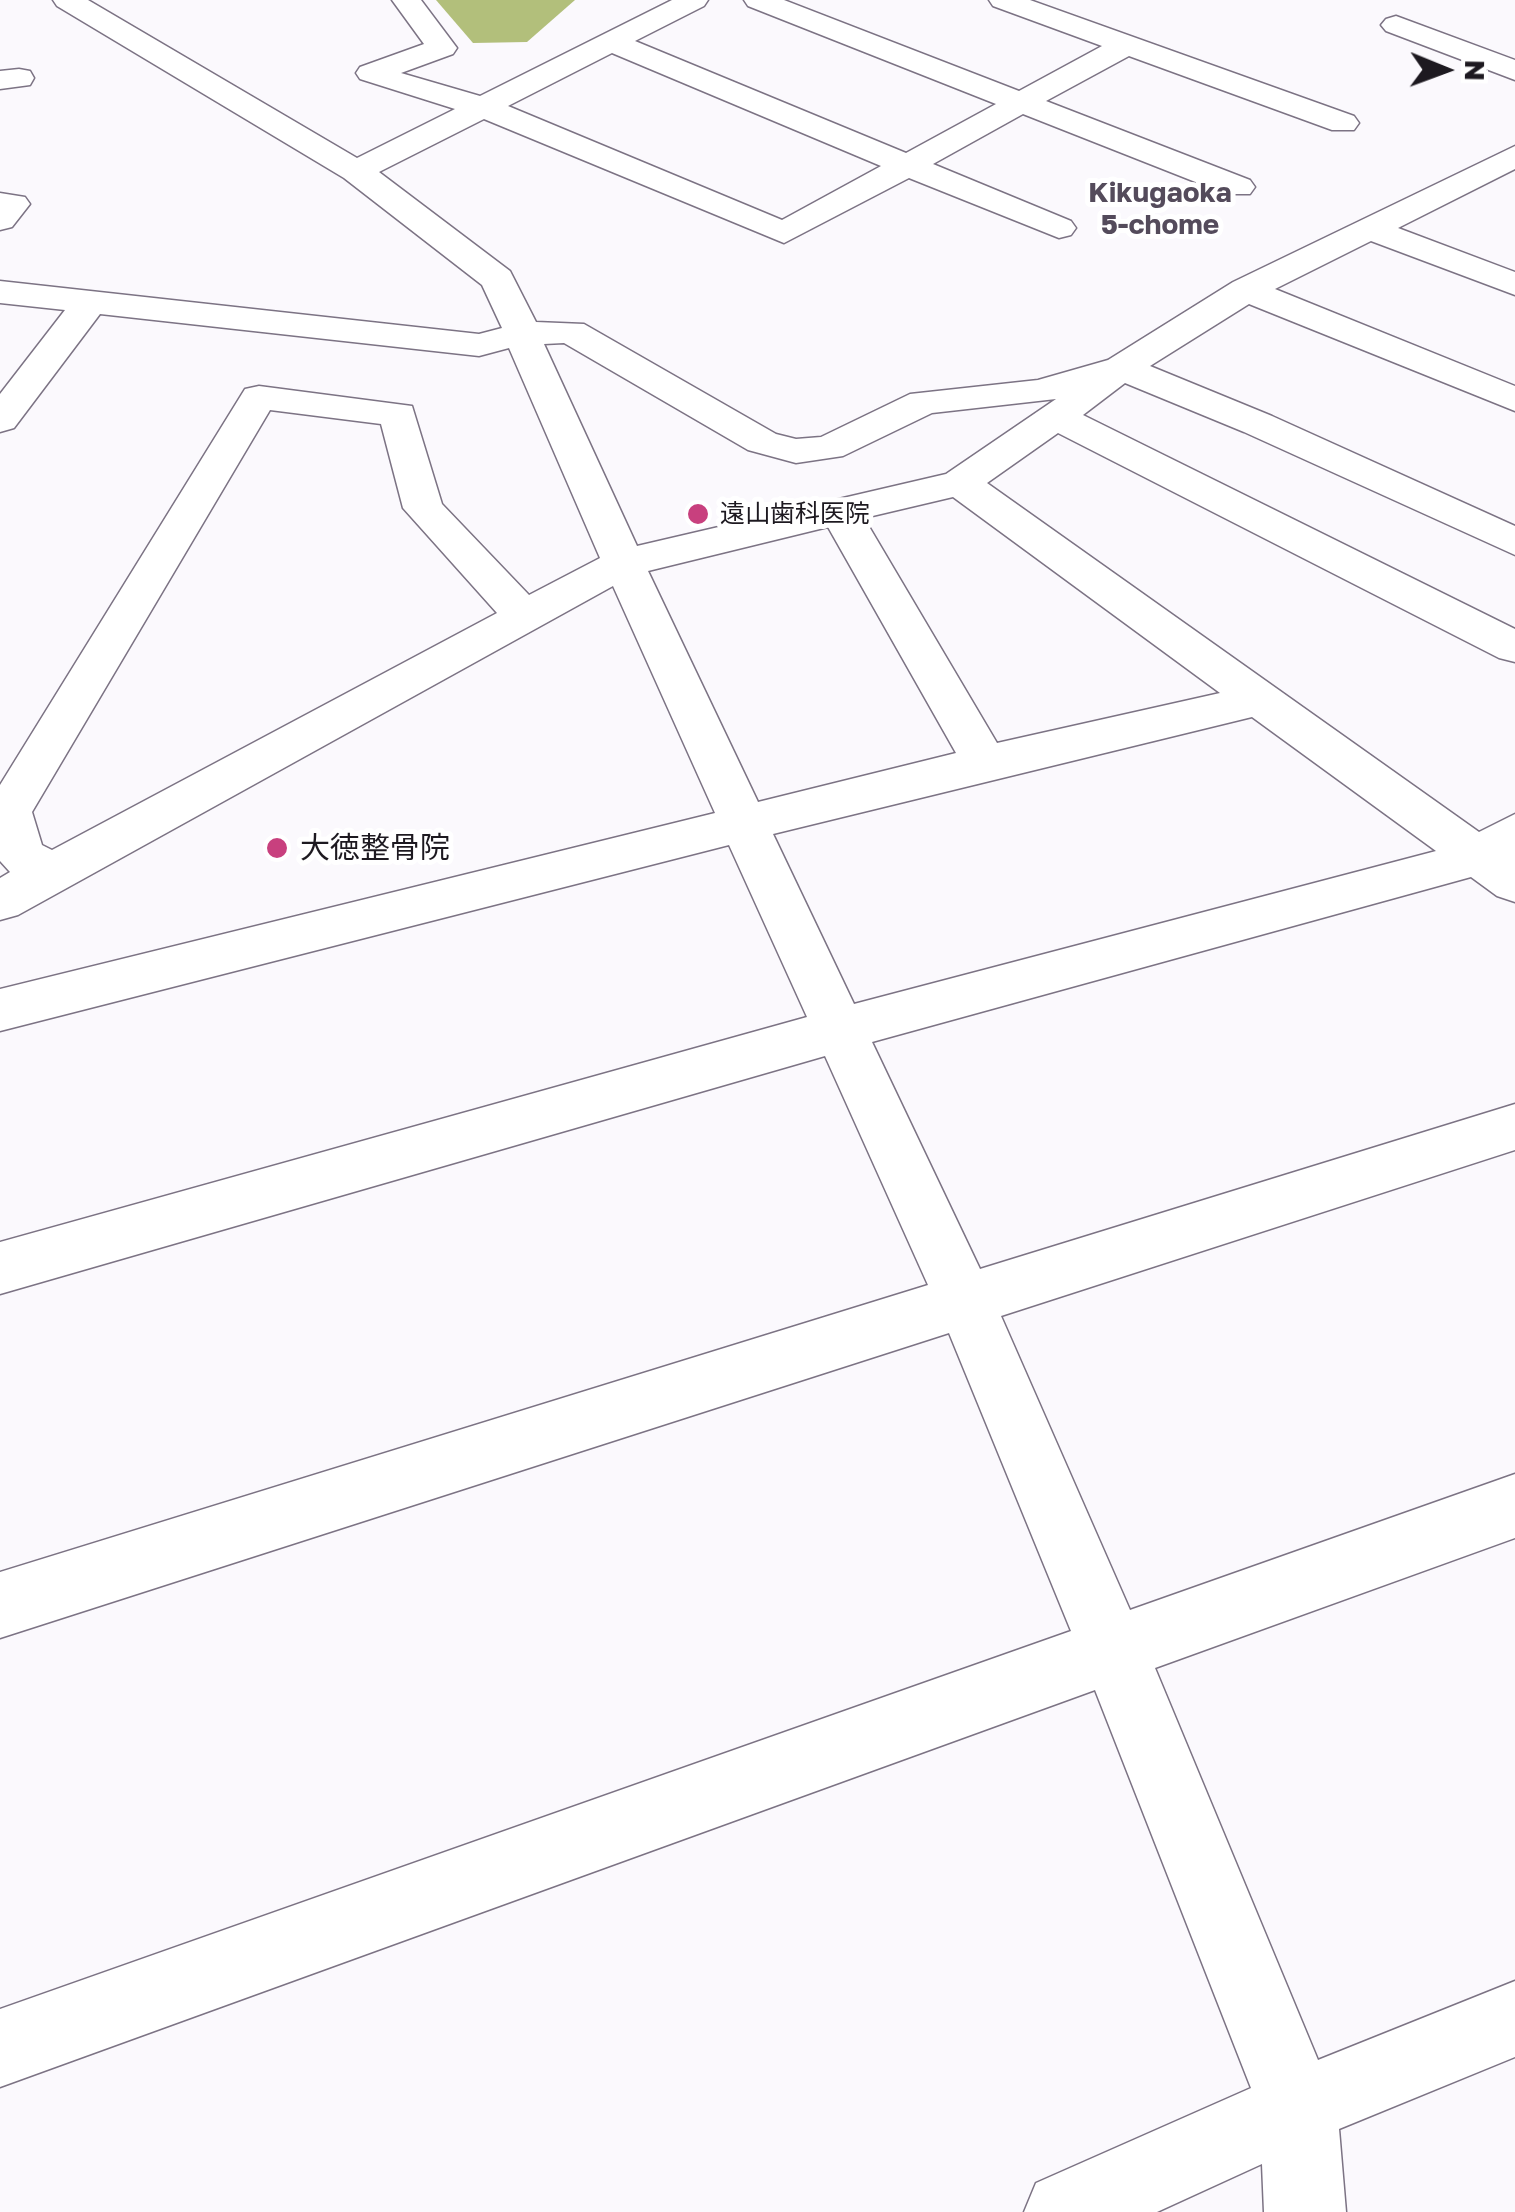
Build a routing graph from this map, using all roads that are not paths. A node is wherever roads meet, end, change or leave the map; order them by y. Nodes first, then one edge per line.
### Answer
1 (67, 0) edge
2 (406, 0) edge
3 (694, 0) edge
4 (758, 0) edge
5 (1003, 0) edge
6 (1396, 25) dead end
7 (615, 44) junction
8 (1126, 45) junction
9 (1515, 71) edge
10 (1026, 101) junction
11 (486, 108) junction
12 (1342, 123) dead end
13 (1515, 156) edge
14 (908, 168) junction
15 (356, 172) junction
16 (1498, 180) edge
17 (1238, 187) dead end
18 (0, 203) edge
19 (0, 220) edge
20 (1059, 228) dead end
21 (1370, 229) junction
22 (1515, 284) edge
23 (1246, 290) junction
24 (0, 292) edge
25 (91, 302) junction
26 (520, 334) junction
27 (1121, 368) junction
28 (1515, 400) edge
29 (1056, 417) junction
30 (0, 420) edge
31 (960, 483) junction
32 (841, 514) junction
33 (1515, 542) edge
34 (623, 563) junction
35 (525, 617) junction
36 (1515, 647) edge
37 (1256, 700) junction
38 (985, 763) junction
39 (742, 824) junction
40 (1503, 857) edge
41 (50, 874) junction
42 (0, 901) edge
43 (0, 1010) edge
44 (842, 1029) junction
45 (1515, 1127) edge
46 (0, 1268) edge
47 (966, 1303) junction
48 (1515, 1506) edge
49 (0, 1605) edge
50 (1114, 1652) junction
51 (1515, 2019) edge
52 (0, 2048) edge
53 (1298, 2107) junction
54 (1065, 2212) edge
55 (1306, 2212) edge

1 - 15 street
2 - 11 street
3 - 7 street
4 - 10 street
5 - 8 street
6 - 9 street
7 - 11 street
7 - 14 street
8 - 10 street
8 - 12 street
10 - 14 street
10 - 17 street
11 - 14 street
11 - 15 street
13 - 16 street
14 - 20 street
15 - 26 street
16 - 21 street
18 - 19 street
21 - 22 street
21 - 23 street
23 - 27 street
23 - 28 street
24 - 25 street
25 - 26 street
25 - 30 street
26 - 27 street
26 - 34 street
27 - 29 street
27 - 33 street
29 - 31 street
29 - 36 street
31 - 32 street
31 - 37 street
32 - 34 street
32 - 38 street
34 - 35 street
34 - 39 street
35 - 41 street
35 - 41 street
37 - 38 street
37 - 40 street
38 - 39 street
39 - 43 street
39 - 44 street
40 - 44 street
41 - 42 street
44 - 46 street
44 - 47 street
45 - 47 street
47 - 49 street
47 - 50 street
48 - 50 street
50 - 52 street
50 - 53 street
51 - 53 street
53 - 54 street
53 - 55 street

